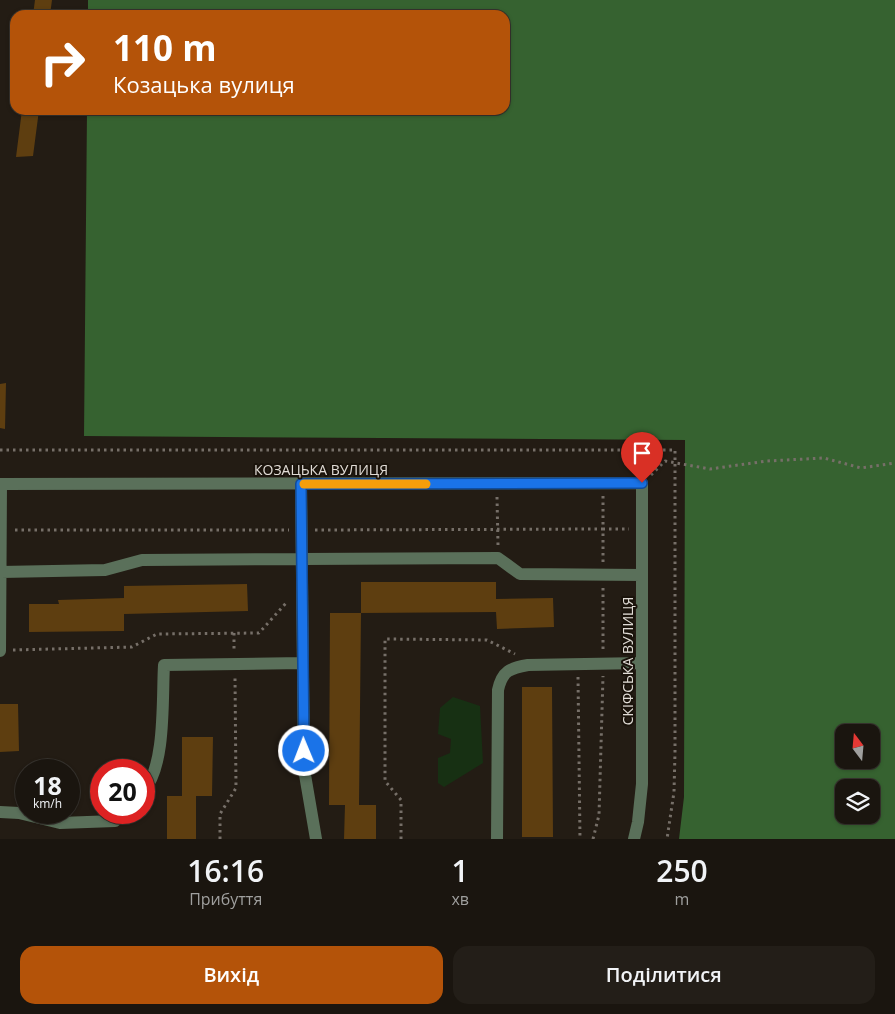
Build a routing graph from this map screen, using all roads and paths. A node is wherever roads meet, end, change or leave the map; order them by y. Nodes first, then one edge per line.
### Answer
1 (0, 450) edge
2 (675, 463) junction
3 (895, 463) edge
4 (603, 483) junction
5 (642, 483) junction
6 (0, 484) edge
7 (301, 484) junction
8 (497, 484) junction
9 (603, 529) junction
10 (642, 529) junction
11 (1, 530) edge
12 (302, 530) junction
13 (498, 530) junction
14 (302, 558) junction
15 (498, 558) junction
16 (1, 572) junction
17 (603, 575) junction
18 (642, 575) junction
19 (290, 599) dead end
20 (234, 633) junction
21 (0, 651) edge
22 (516, 654) dead end
23 (303, 663) junction
24 (642, 663) junction
25 (235, 664) junction
26 (578, 664) junction
27 (603, 664) junction
28 (155, 768) edge
29 (0, 812) edge
30 (90, 822) edge
31 (220, 839) edge
32 (316, 839) edge
33 (401, 839) edge
34 (497, 839) edge
35 (580, 839) edge
36 (593, 839) edge
37 (634, 839) edge
38 (667, 839) edge

1 - 2 path
2 - 3 path
2 - 5 path
2 - 38 path
4 - 5 street, КОЗАЦЬКА ВУЛИЦЯ
4 - 8 street, КОЗАЦЬКА ВУЛИЦЯ
4 - 9 path
5 - 10 street, СКІФСЬКА ВУЛИЦЯ
6 - 7 street, КОЗАЦЬКА ВУЛИЦЯ
6 - 11 street
7 - 8 street, КОЗАЦЬКА ВУЛИЦЯ
7 - 12 street
8 - 13 path
9 - 10 path
9 - 13 path
9 - 17 path
10 - 18 street, СКІФСЬКА ВУЛИЦЯ
11 - 12 path
11 - 16 street
12 - 13 path
12 - 14 street
13 - 15 path
14 - 15 street
14 - 16 street
14 - 23 street
15 - 17 street
16 - 21 street
17 - 18 street
17 - 27 path
18 - 24 street, СКІФСЬКА ВУЛИЦЯ
19 - 20 path
20 - 21 path
20 - 25 path
22 - 33 path
23 - 25 street
23 - 32 street
24 - 27 street
24 - 37 street, СКІФСЬКА ВУЛИЦЯ
25 - 28 street
25 - 31 path
26 - 27 street
26 - 34 street
26 - 35 path
27 - 36 path
29 - 30 street

